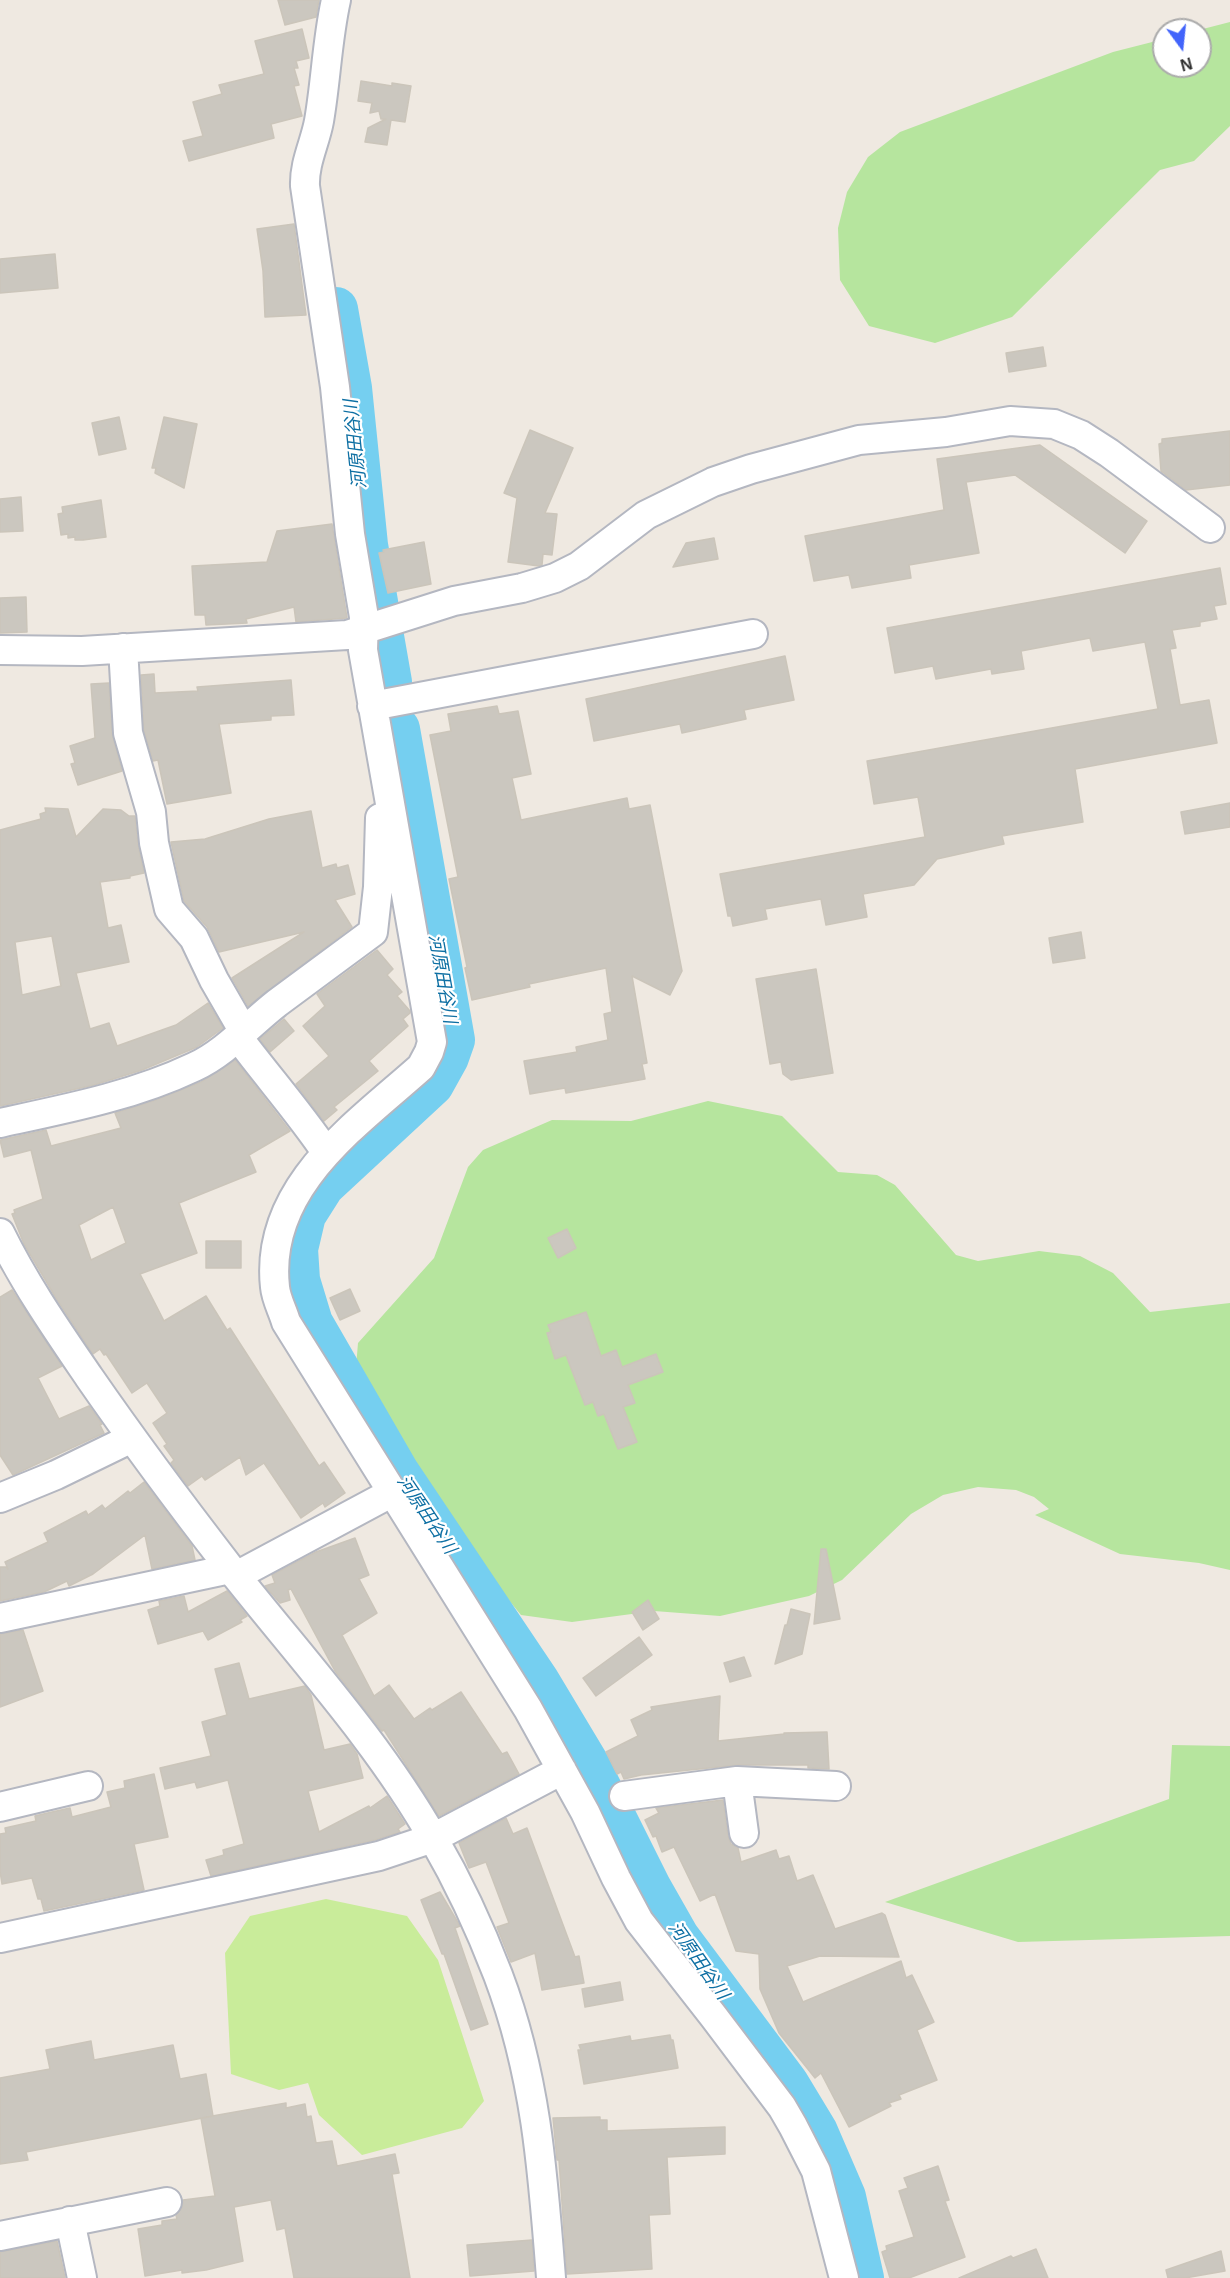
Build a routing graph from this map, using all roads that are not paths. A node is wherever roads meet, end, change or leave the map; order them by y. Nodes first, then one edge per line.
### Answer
1 (336, 0) edge
2 (1210, 528) dead end
3 (374, 627) junction
4 (753, 634) dead end
5 (123, 648) junction
6 (0, 650) edge
7 (372, 706) junction
8 (382, 760) junction
9 (373, 932) junction
10 (418, 966) junction
11 (241, 1034) junction
12 (0, 1123) edge
13 (326, 1152) junction
14 (0, 1235) edge
15 (132, 1438) junction
16 (393, 1492) junction
17 (0, 1498) edge
18 (233, 1572) junction
19 (0, 1618) edge
20 (562, 1770) junction
21 (737, 1780) junction
22 (88, 1786) dead end
23 (836, 1786) dead end
24 (624, 1796) dead end
25 (0, 1807) edge
26 (744, 1833) dead end
27 (433, 1838) junction
28 (1, 1932) edge
29 (166, 2202) dead end
30 (70, 2221) junction
31 (0, 2236) edge
32 (82, 2278) edge
33 (551, 2278) edge
34 (844, 2278) edge

1 - 3 street
2 - 3 street
3 - 5 street
3 - 7 street
4 - 7 street
5 - 6 street
5 - 11 street
7 - 8 street
8 - 9 street
8 - 10 street
9 - 10 street
9 - 11 street
10 - 13 street
11 - 12 street
11 - 13 street
13 - 16 street
14 - 15 street
15 - 17 street
15 - 18 street
16 - 18 street
16 - 20 street
18 - 19 street
18 - 27 street
20 - 27 street
20 - 34 street
21 - 23 street
21 - 24 street
21 - 26 street
22 - 25 street
27 - 28 street
27 - 33 street
29 - 30 street
30 - 31 street
30 - 32 street

